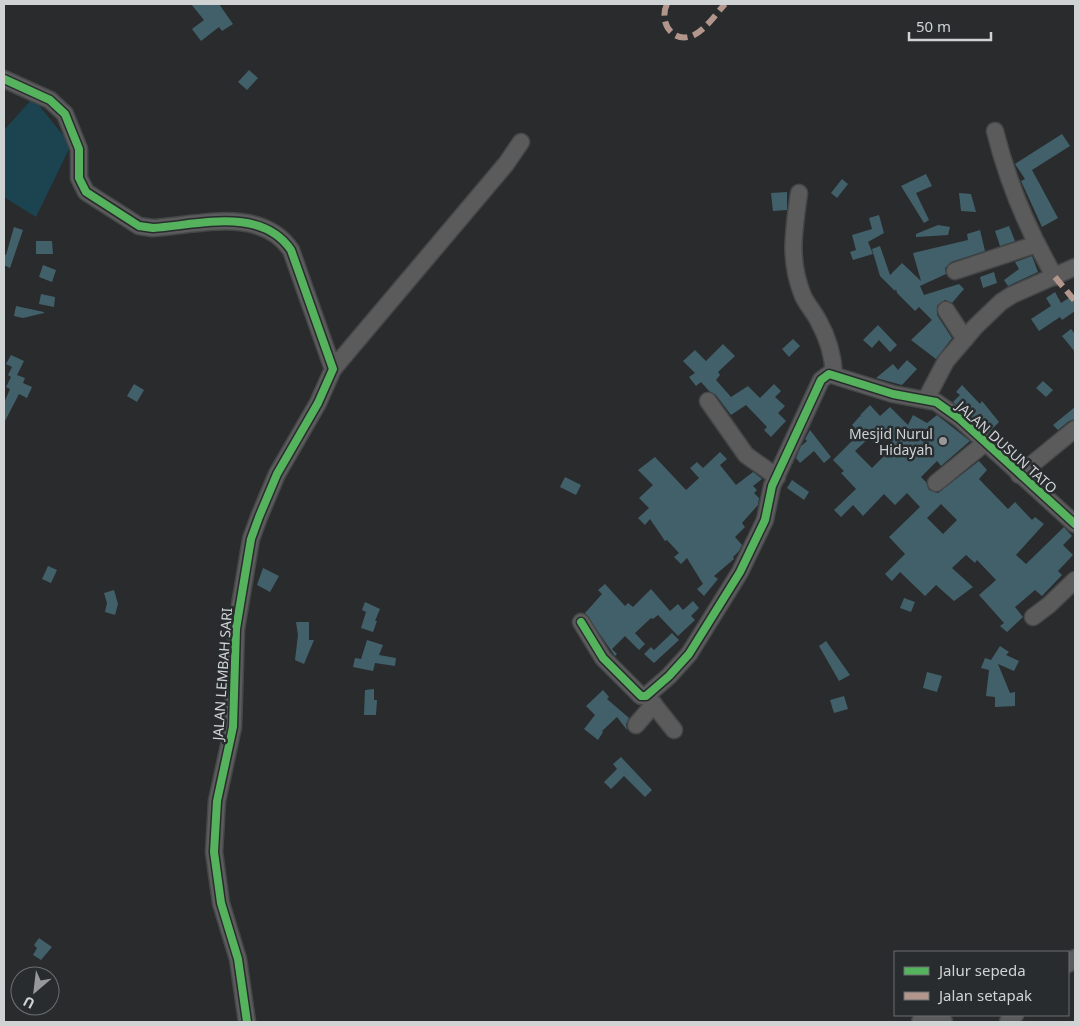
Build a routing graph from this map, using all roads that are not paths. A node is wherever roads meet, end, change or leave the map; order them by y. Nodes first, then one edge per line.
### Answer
1 (4, 79) edge
2 (995, 131) dead end
3 (521, 142) dead end
4 (800, 193) dead end
5 (1037, 244) junction
6 (1075, 267) edge
7 (955, 271) dead end
8 (1055, 277) junction
9 (946, 310) dead end
10 (965, 339) junction
11 (333, 369) junction
12 (834, 374) junction
13 (926, 399) junction
14 (708, 401) dead end
15 (1075, 429) edge
16 (985, 443) junction
17 (1019, 475) junction
18 (777, 477) junction
19 (936, 483) dead end
20 (1075, 524) edge
21 (1075, 580) edge
22 (1032, 617) dead end
23 (581, 622) dead end
24 (650, 700) junction
25 (636, 725) dead end
26 (674, 730) dead end
27 (247, 1022) edge
28 (920, 1022) edge
29 (944, 1022) edge

1 - 11 street
2 - 5 street
3 - 11 street, JALAN LEMBAH SARI
4 - 12 street
5 - 7 street
5 - 8 street
6 - 8 street
8 - 10 street
9 - 10 street
10 - 13 street
11 - 27 street, JALAN LEMBAH SARI
12 - 13 street, JALAN DUSUN TATO
12 - 18 street
13 - 16 street, JALAN DUSUN TATO
14 - 18 street
15 - 17 street
16 - 17 street, JALAN DUSUN TATO
16 - 19 street
17 - 20 street, JALAN DUSUN TATO
18 - 24 street
21 - 22 street
23 - 24 street
24 - 25 street
24 - 26 street
28 - 29 street

